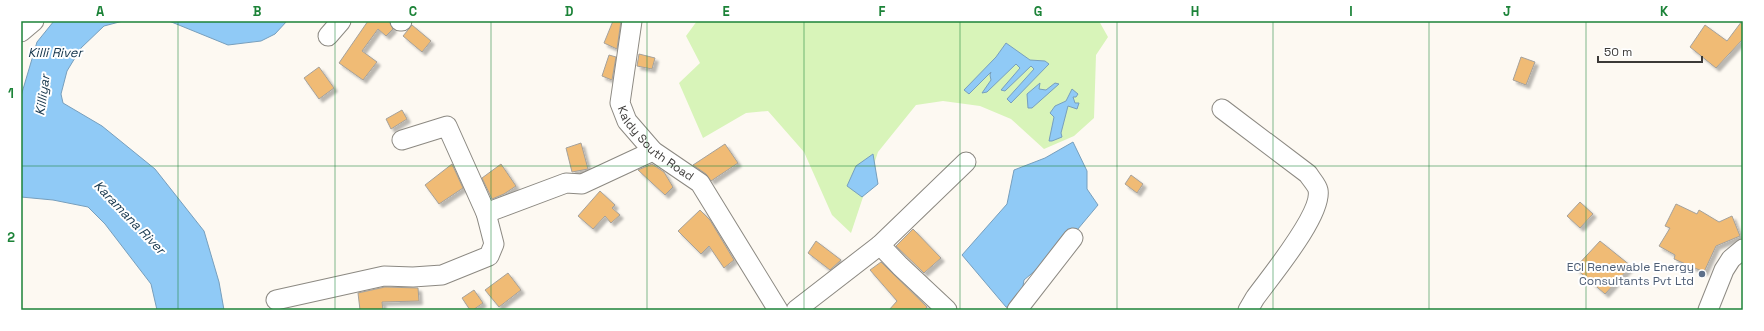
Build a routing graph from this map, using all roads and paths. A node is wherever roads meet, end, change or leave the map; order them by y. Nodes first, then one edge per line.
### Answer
1 (34, 21) edge
2 (341, 21) edge
3 (632, 21) edge
4 (21, 32) edge
5 (328, 36) dead end
6 (1222, 109) dead end
7 (402, 140) dead end
8 (653, 151) junction
9 (966, 162) dead end
10 (486, 213) junction
11 (1073, 238) dead end
12 (880, 245) junction
13 (1743, 249) edge
14 (276, 300) dead end
15 (778, 310) edge
16 (796, 310) edge
17 (947, 310) edge
18 (1017, 310) edge
19 (1248, 310) edge
20 (1708, 310) edge

1 - 4 street
2 - 5 street
3 - 8 street, Kaldy South Road
6 - 19 street
7 - 10 street
8 - 10 street
8 - 15 street, Kaldy South Road
9 - 12 street
10 - 14 street
11 - 18 street
12 - 16 street
12 - 17 street
13 - 20 street

